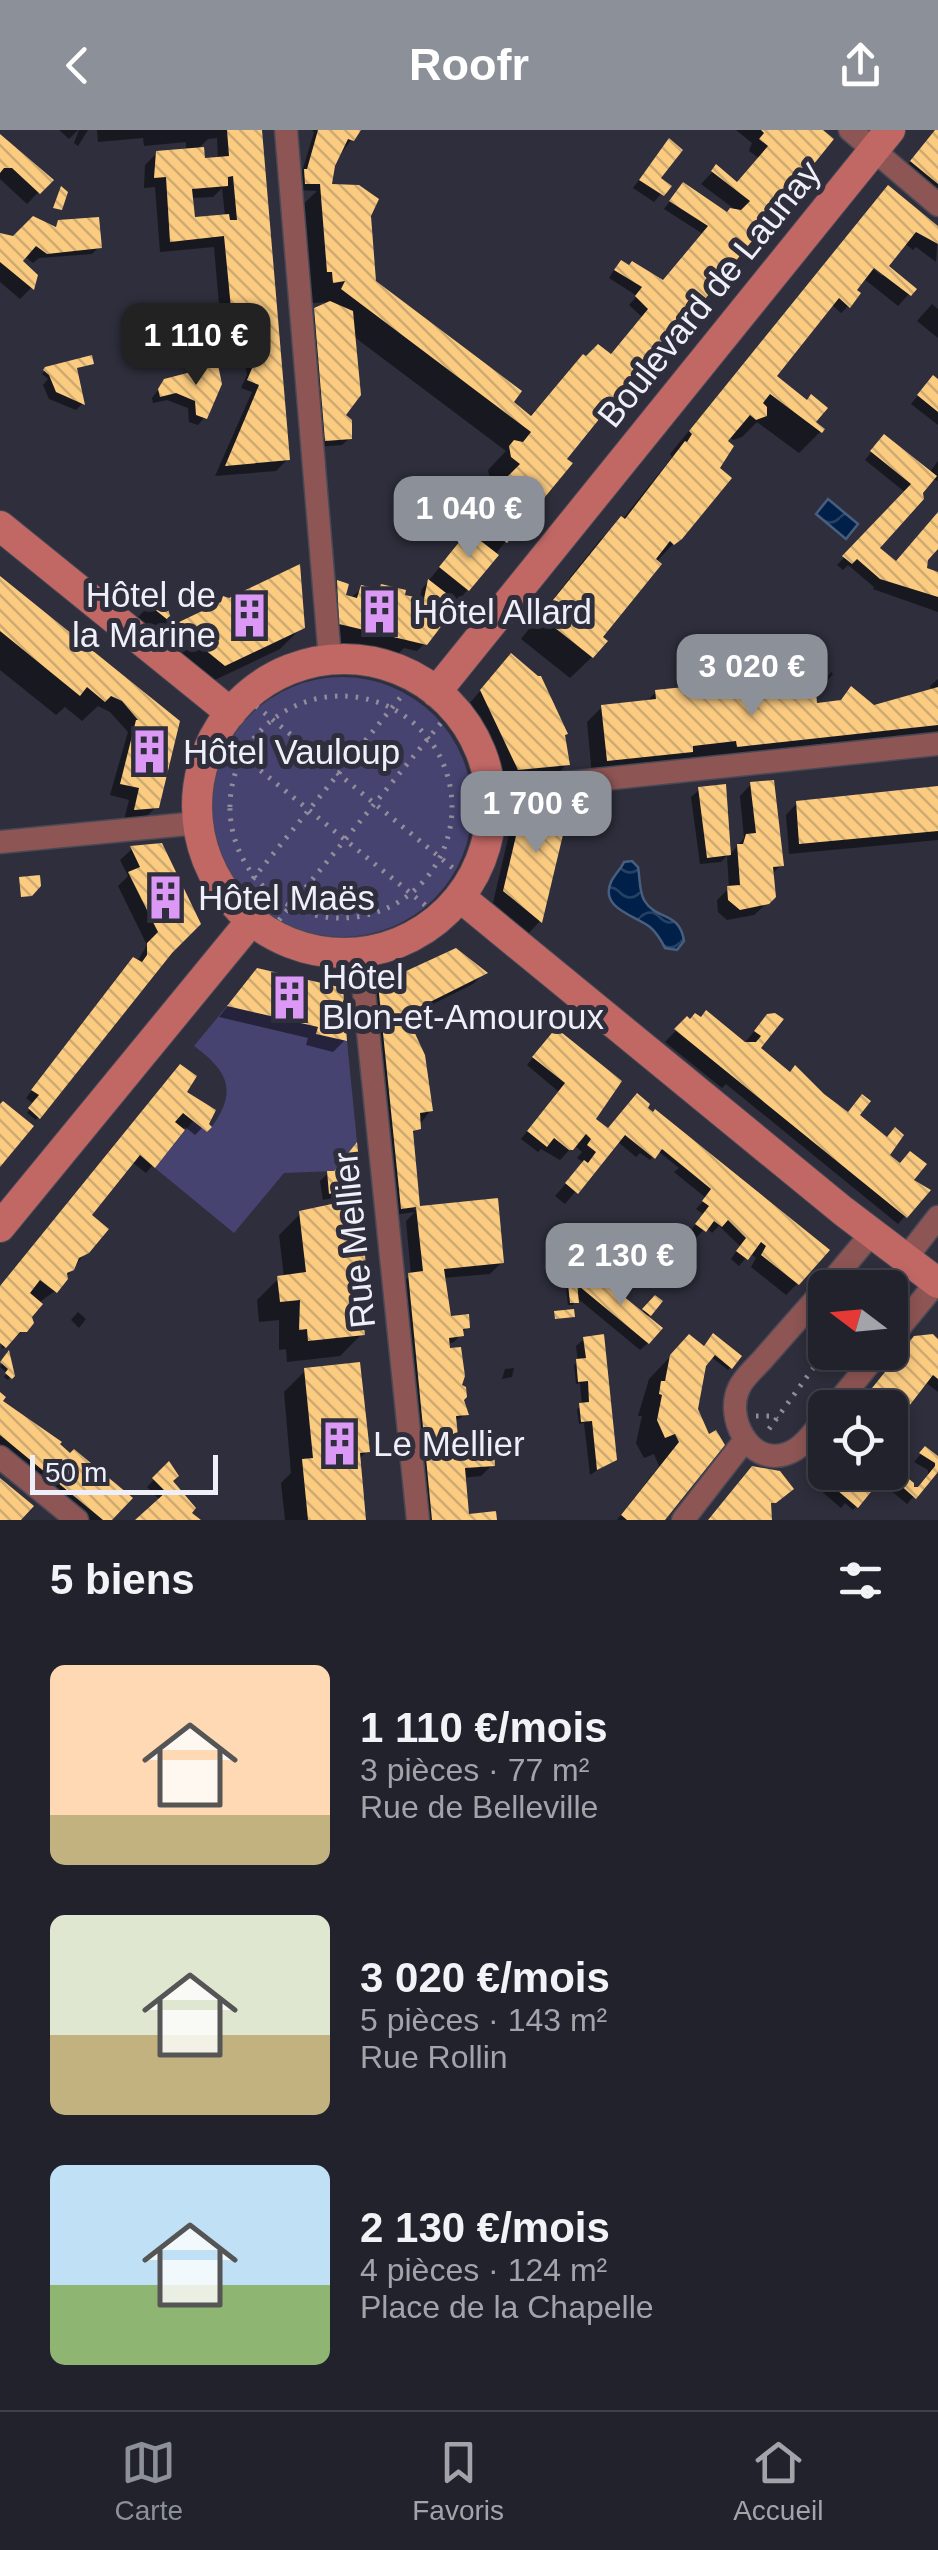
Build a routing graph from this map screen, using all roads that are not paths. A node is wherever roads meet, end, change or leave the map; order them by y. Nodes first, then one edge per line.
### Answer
1 (286, 130) edge
2 (850, 130) edge
3 (881, 141) edge
4 (938, 205) edge
5 (0, 526) edge
6 (330, 660) junction
7 (446, 701) junction
8 (240, 704) junction
9 (938, 744) edge
10 (490, 792) junction
11 (198, 823) junction
12 (0, 842) edge
13 (457, 883) junction
14 (253, 913) junction
15 (360, 953) junction
16 (938, 1217) edge
17 (0, 1227) edge
18 (872, 1233) junction
19 (906, 1258) junction
20 (841, 1270) edge
21 (938, 1282) edge
22 (808, 1308) edge
23 (908, 1318) edge
24 (865, 1370) edge
25 (848, 1390) edge
26 (808, 1438) edge
27 (750, 1444) junction
28 (0, 1457) edge
29 (77, 1520) edge
30 (418, 1520) edge
31 (683, 1520) edge

1 - 6 street
2 - 3 street
3 - 4 street
3 - 7 street, Boulevard de Launay
5 - 8 street
6 - 7 street
6 - 8 street
7 - 10 street
8 - 11 street
9 - 10 street
10 - 13 street
11 - 12 street
11 - 14 street
13 - 15 street
13 - 18 street
14 - 15 street
14 - 17 street
15 - 30 street, Rue Mellier
16 - 19 street
18 - 19 street
18 - 20 street
19 - 21 street
21 - 23 street
22 - 27 street
24 - 25 street
26 - 27 street
27 - 31 street
28 - 29 street

